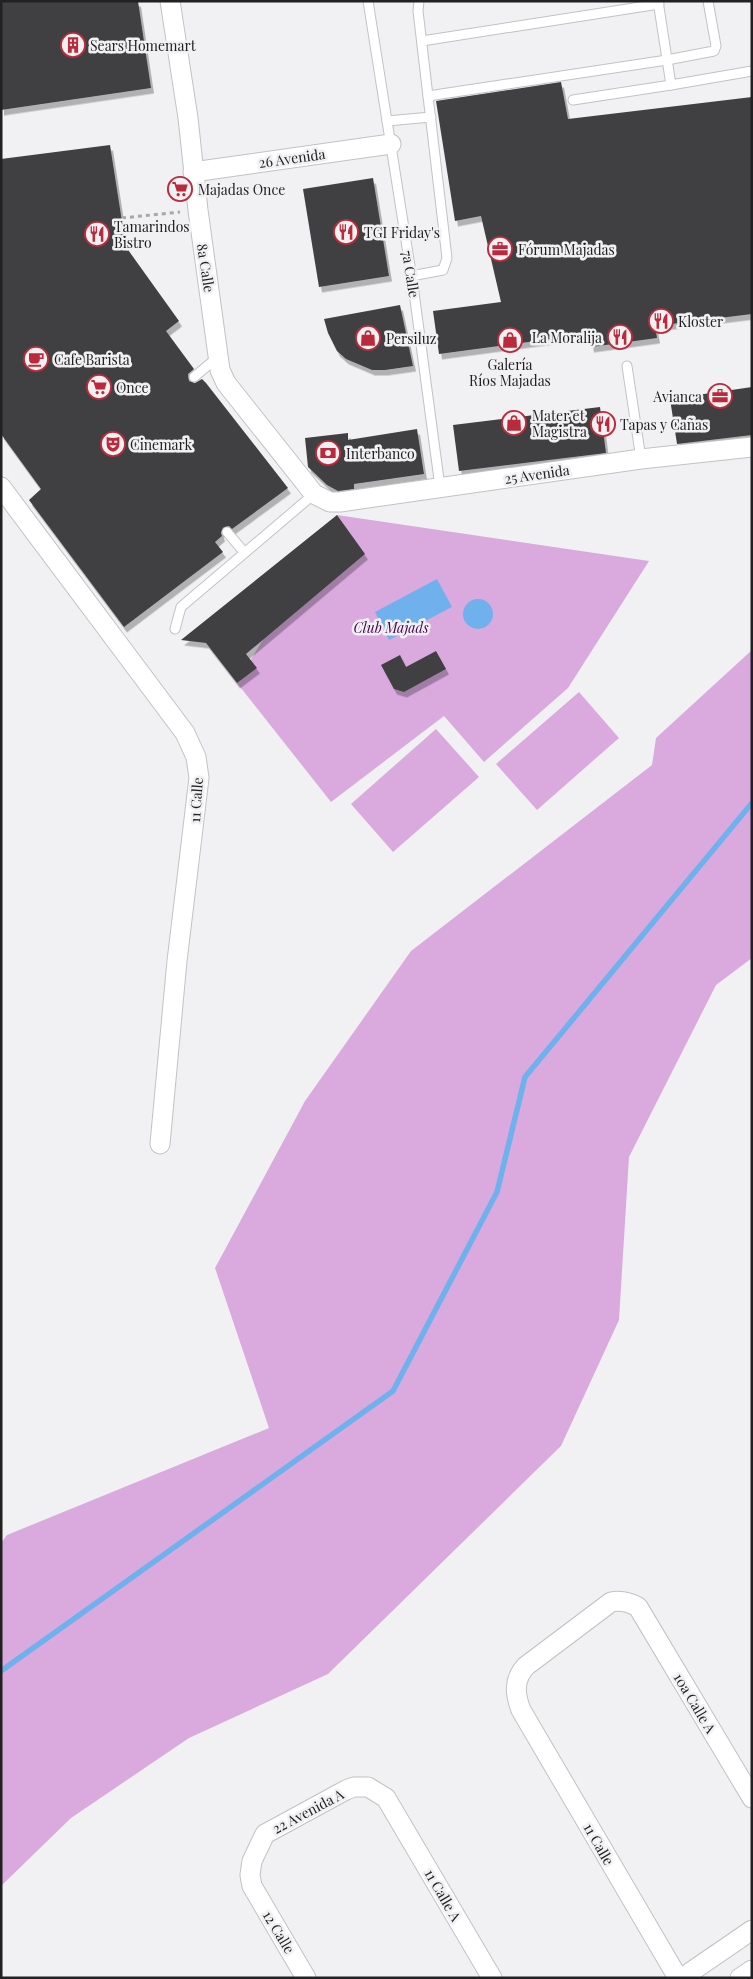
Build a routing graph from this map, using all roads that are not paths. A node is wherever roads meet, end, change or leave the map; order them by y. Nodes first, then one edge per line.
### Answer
1 (170, 1) edge
2 (368, 1) edge
3 (419, 1) edge
4 (708, 1) edge
5 (658, 2) edge
6 (422, 41) junction
7 (667, 60) junction
8 (752, 71) edge
9 (671, 85) junction
10 (428, 96) junction
11 (573, 100) dead end
12 (431, 116) junction
13 (387, 121) junction
14 (391, 144) junction
15 (193, 172) junction
16 (411, 276) junction
17 (218, 357) junction
18 (627, 366) dead end
19 (194, 377) dead end
20 (752, 447) edge
21 (641, 460) junction
22 (1, 487) edge
23 (440, 487) junction
24 (318, 496) junction
25 (227, 532) dead end
26 (244, 552) junction
27 (175, 629) dead end
28 (160, 1144) dead end
29 (521, 1710) joint
30 (752, 1798) edge
31 (395, 1813) joint
32 (252, 1886) joint
33 (752, 1930) edge
34 (752, 1970) edge
35 (306, 1978) edge
36 (492, 1978) edge
37 (678, 1978) edge
38 (682, 1978) edge
39 (740, 1978) edge

1 - 15 street, 8a Calle
2 - 13 lane, 7a Calle
3 - 6 lane
4 - 7 lane
5 - 6 lane
5 - 7 lane
6 - 10 lane
7 - 9 lane
7 - 10 lane
8 - 9 lane
9 - 11 lane
10 - 12 lane
12 - 13 lane
12 - 16 lane
13 - 14 lane, 7a Calle
14 - 15 street, 26 Avenida
14 - 16 lane, 7a Calle
15 - 17 street, 8a Calle
16 - 23 lane, 7a Calle
17 - 19 lane
17 - 24 street, 8a Calle
18 - 21 lane
20 - 21 street, 25 Avenida
21 - 23 street, 25 Avenida
22 - 28 street, 11 Calle
23 - 24 street, 25 Avenida
24 - 26 lane
25 - 26 lane
26 - 27 lane
29 - 30 street, 10a Calle A
29 - 37 street, 11 Calle
31 - 32 street, 22 Avenida A
31 - 36 street, 11 Calle A
32 - 35 street, 12 Calle
33 - 38 street
34 - 39 street

